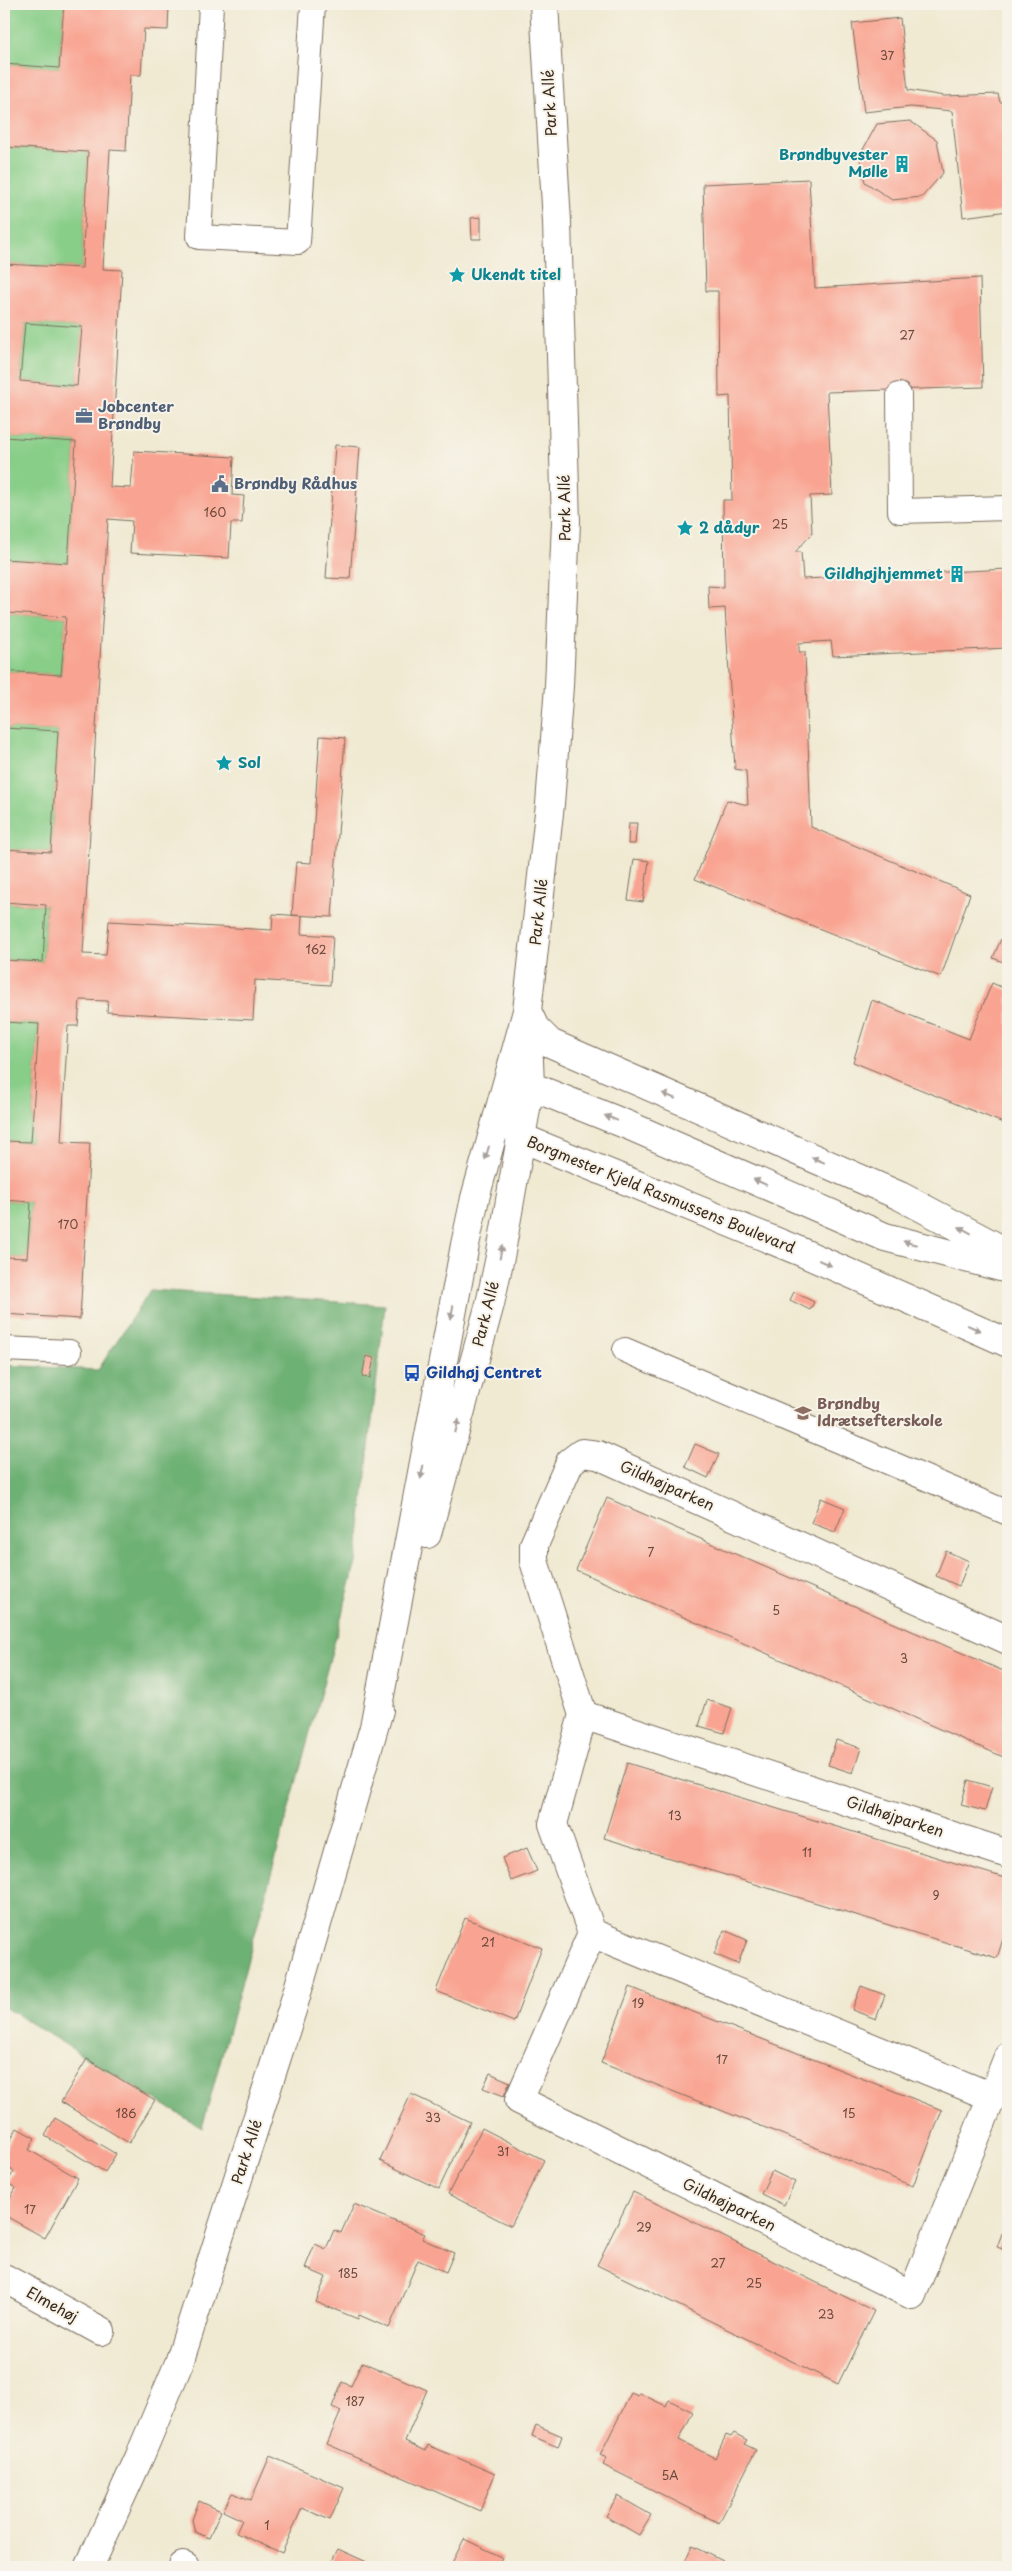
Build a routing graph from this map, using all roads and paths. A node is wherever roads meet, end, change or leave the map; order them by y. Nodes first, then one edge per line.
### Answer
1 (211, 4) edge
2 (313, 4) edge
3 (544, 4) edge
4 (899, 395) dead end
5 (1008, 508) edge
6 (527, 1011) junction
7 (530, 1086) junction
8 (500, 1106) junction
9 (522, 1138) junction
10 (1008, 1253) edge
11 (1008, 1269) edge
12 (1008, 1343) edge
13 (4, 1349) edge
14 (625, 1350) dead end
15 (69, 1352) dead end
16 (1008, 1513) edge
17 (1008, 1640) edge
18 (583, 1715) junction
19 (374, 1727) junction
20 (1008, 1854) edge
21 (592, 1933) junction
22 (1008, 2058) edge
23 (992, 2097) junction
24 (4, 2278) edge
25 (101, 2331) dead end
26 (89, 2567) edge

1 - 2 lane
3 - 6 street, Park Allé
4 - 5 lane
6 - 7 street, Park Allé
6 - 8 street, Park Allé
10 -> 6 street
7 - 8 street
7 - 9 street, Park Allé
11 -> 7 street
8 - 9 street, Borgmester Kjeld Rasmussens Boulevard
8 -> 19 street, Park Allé
9 -> 12 street, Borgmester Kjeld Rasmussens Boulevard
19 -> 9 street, Park Allé
13 - 15 lane
14 - 16 lane
17 - 18 street, Gildhøjparken
18 - 20 street, Gildhøjparken
18 - 21 street
19 - 26 street, Park Allé
21 - 23 street
21 - 23 street, Gildhøjparken
22 - 23 street, Gildhøjparken
24 - 25 street, Elmehøj

